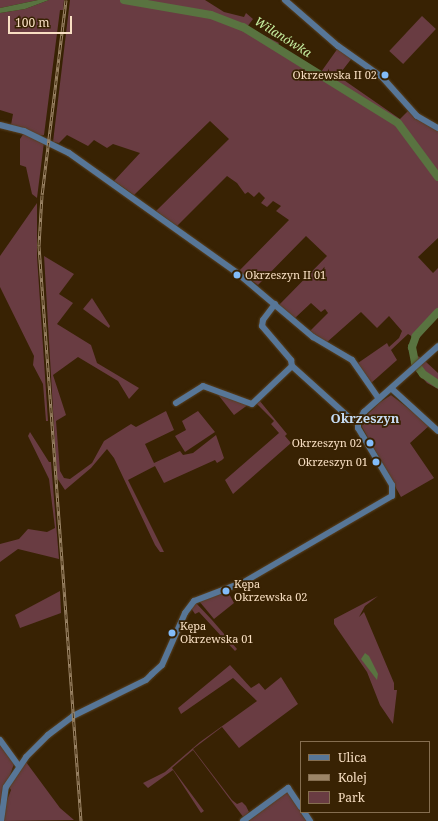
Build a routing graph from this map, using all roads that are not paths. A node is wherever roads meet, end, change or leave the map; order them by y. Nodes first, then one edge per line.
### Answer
1 (285, 0) edge
2 (0, 124) edge
3 (438, 128) edge
4 (274, 304) junction
5 (438, 346) edge
6 (292, 366) junction
7 (392, 389) junction
8 (379, 400) junction
9 (176, 403) dead end
10 (358, 422) junction
11 (438, 431) edge
12 (0, 740) edge
13 (20, 766) junction
14 (300, 806) edge
15 (1, 821) edge
16 (243, 821) edge

1 - 3 street
2 - 4 street
4 - 6 street
4 - 8 street
5 - 7 street
6 - 9 street
6 - 10 street
7 - 8 street
7 - 11 street
8 - 10 street
10 - 13 street
12 - 13 street
13 - 15 street
14 - 16 street

